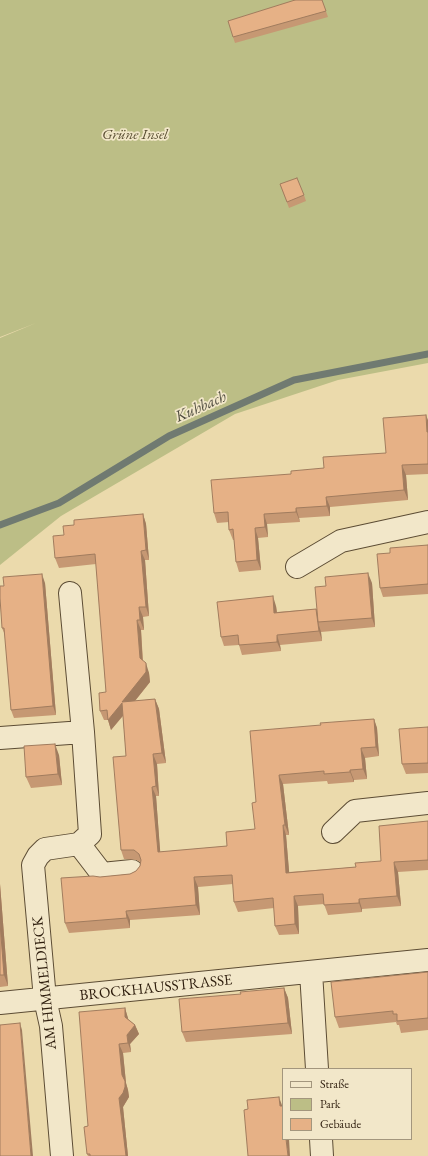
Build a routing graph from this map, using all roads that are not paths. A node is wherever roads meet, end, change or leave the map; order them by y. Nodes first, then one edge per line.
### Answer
1 (428, 522) edge
2 (297, 567) dead end
3 (70, 593) dead end
4 (83, 732) junction
5 (0, 738) edge
6 (428, 803) edge
7 (333, 832) dead end
8 (79, 844) junction
9 (132, 871) edge
10 (428, 960) edge
11 (312, 972) junction
12 (45, 999) junction
13 (0, 1003) edge
14 (317, 1068) edge
15 (321, 1140) edge
16 (62, 1156) edge
17 (322, 1156) edge

1 - 2 street
3 - 4 street
4 - 5 street
4 - 8 street
6 - 7 street
8 - 9 street
8 - 12 street, AM HIMMELDIECK
10 - 11 street, BROCKHAUSSTRASSE
11 - 12 street, BROCKHAUSSTRASSE
11 - 14 street
12 - 13 street, BROCKHAUSSTRASSE
12 - 16 street, AM HIMMELDIECK
15 - 17 street

